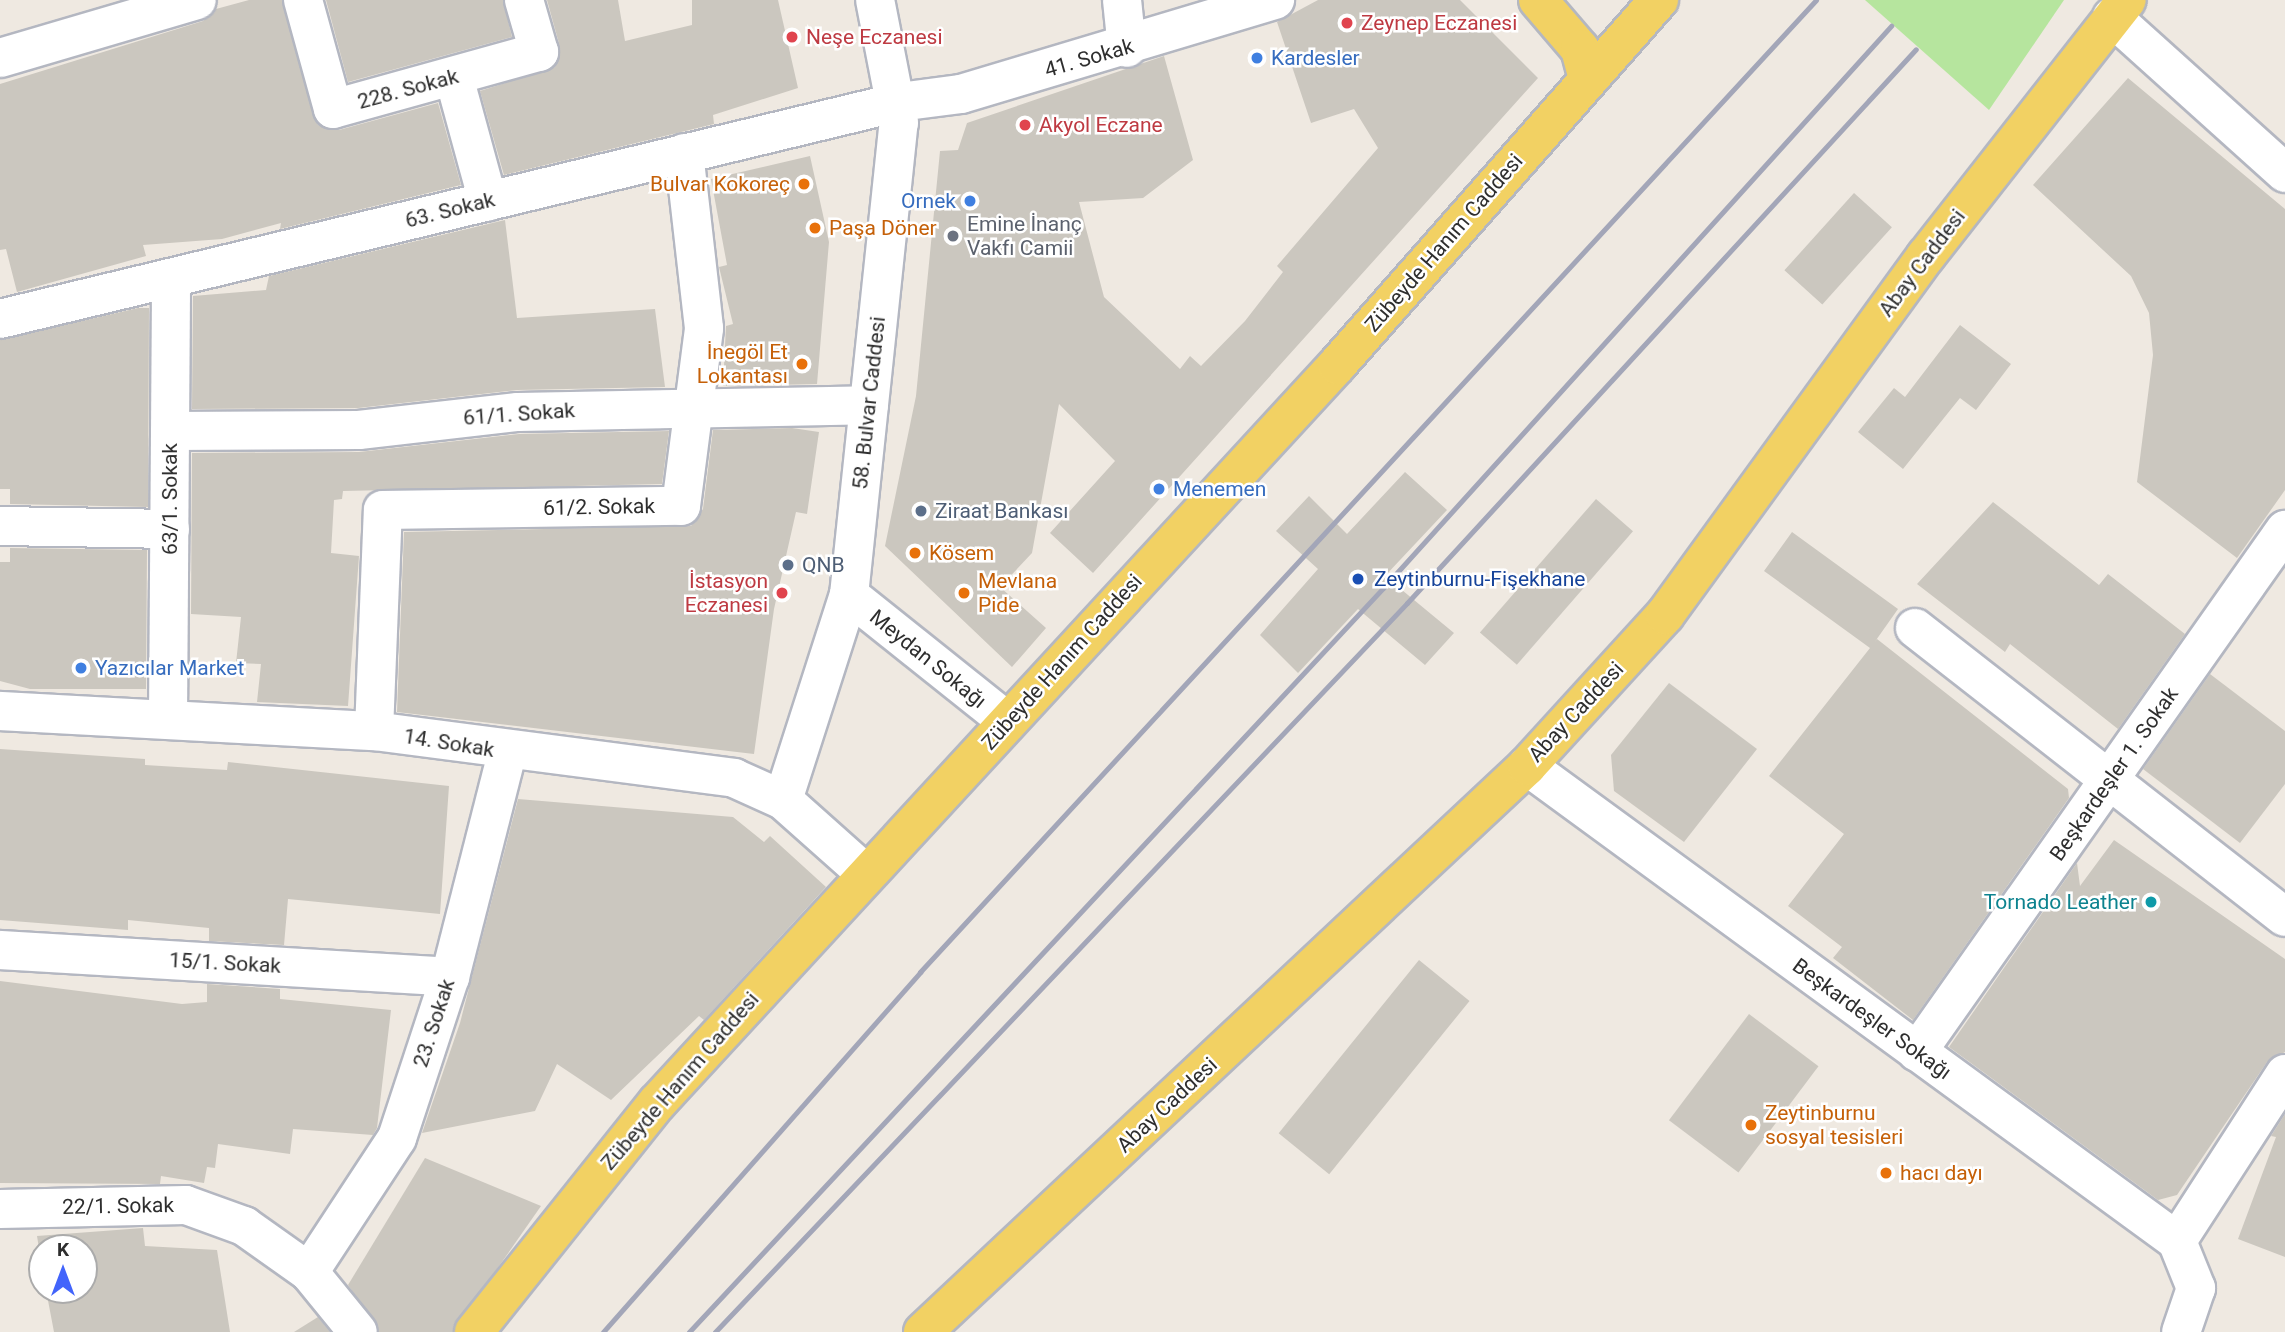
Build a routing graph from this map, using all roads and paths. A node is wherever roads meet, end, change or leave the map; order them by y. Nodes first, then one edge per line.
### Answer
1 (197, 0) edge
2 (303, 0) edge
3 (524, 0) edge
4 (875, 0) edge
5 (1122, 0) edge
6 (1275, 0) edge
7 (1538, 0) edge
8 (1659, 0) edge
9 (2120, 9) edge
10 (1127, 48) junction
11 (0, 58) edge
12 (454, 77) junction
13 (1588, 78) junction
14 (900, 102) junction
15 (684, 153) junction
16 (2285, 173) edge
17 (488, 201) junction
18 (171, 278) junction
19 (0, 319) edge
20 (694, 405) junction
21 (869, 405) junction
22 (170, 431) junction
23 (0, 526) edge
24 (170, 529) junction
25 (2285, 530) edge
26 (849, 595) junction
27 (1915, 628) dead end
28 (0, 711) edge
29 (168, 719) junction
30 (1008, 722) junction
31 (374, 731) junction
32 (507, 753) junction
33 (1527, 766) junction
34 (2109, 780) junction
35 (783, 800) junction
36 (865, 873) junction
37 (2285, 917) edge
38 (0, 950) edge
39 (450, 977) junction
40 (1917, 1052) junction
41 (2285, 1074) edge
42 (0, 1209) edge
43 (2177, 1241) junction
44 (309, 1272) junction
45 (358, 1332) edge
46 (474, 1332) edge
47 (923, 1332) edge
48 (2181, 1332) edge

1 - 11 street
2 - 12 street, 228. Sokak
3 - 12 street, 228. Sokak
4 - 14 street, 58. Bulvar Caddesi
5 - 10 street
6 - 10 street, 41. Sokak
7 - 13 main road
8 - 13 main road, Zübeyde Hanım Caddesi
9 - 16 street
9 - 33 main road, Abay Caddesi
10 - 14 street, 41. Sokak
12 - 17 street
13 - 30 main road, Zübeyde Hanım Caddesi
14 - 15 street, 63. Sokak
14 - 21 street, 58. Bulvar Caddesi
15 - 17 street, 63. Sokak
15 - 20 street, 61/2. Sokak
17 - 18 street, 63. Sokak
18 - 19 street, 63. Sokak
18 - 22 street, 63/1. Sokak
20 - 21 street, 61/1. Sokak
20 - 22 street, 61/1. Sokak
20 - 31 street, 61/2. Sokak
21 - 26 street, 58. Bulvar Caddesi
22 - 24 street, 63/1. Sokak
23 - 24 street
24 - 29 street, 63/1. Sokak
25 - 34 street, Beşkardeşler 1. Sokak
26 - 30 street, Meydan Sokağı
26 - 35 street, 58. Bulvar Caddesi
27 - 34 street
28 - 29 street, 14. Sokak
29 - 31 street, 14. Sokak
30 - 36 main road, Zübeyde Hanım Caddesi
31 - 32 street, 14. Sokak
32 - 35 street, 14. Sokak
32 - 39 street, 23. Sokak
33 - 40 street, Beşkardeşler Sokağı
33 - 47 main road, Abay Caddesi
34 - 37 street
34 - 40 street, Beşkardeşler 1. Sokak
35 - 36 street, 14. Sokak
36 - 46 main road, Zübeyde Hanım Caddesi
38 - 39 street, 15/1. Sokak
39 - 44 street, 23. Sokak
40 - 43 street, Beşkardeşler Sokağı
41 - 43 street
42 - 44 street, 22/1. Sokak
43 - 48 street
44 - 45 street, 22/1. Sokak

